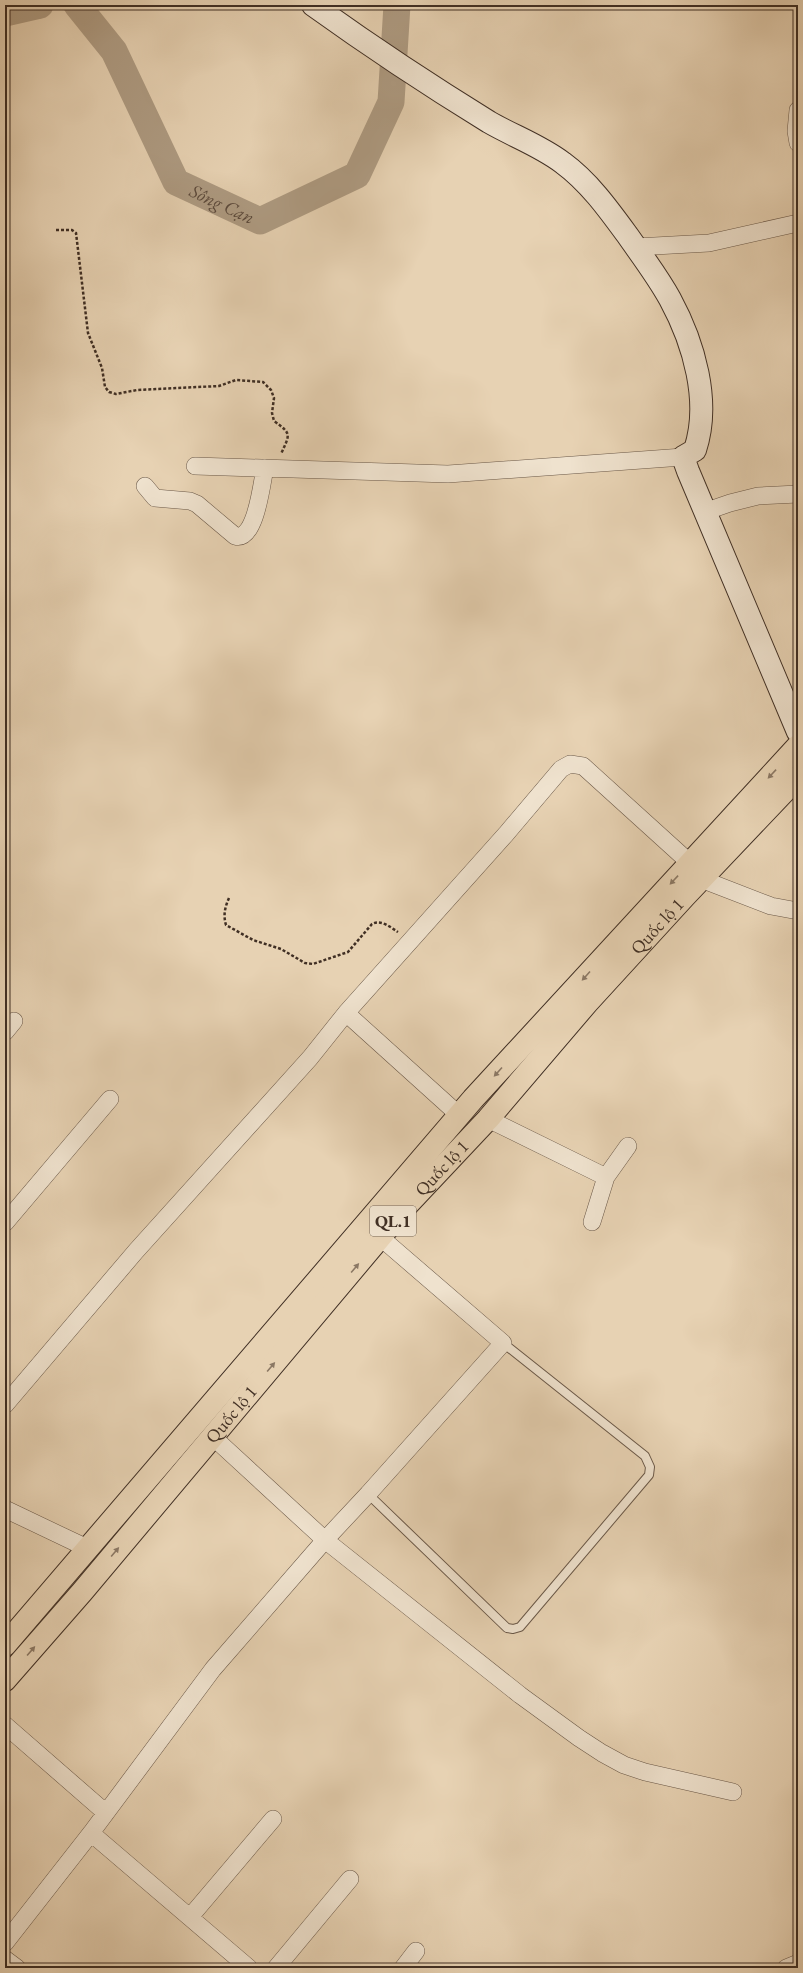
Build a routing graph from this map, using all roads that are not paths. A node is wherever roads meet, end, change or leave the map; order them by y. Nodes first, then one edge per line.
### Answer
1 (313, 5) edge
2 (798, 110) edge
3 (798, 143) edge
4 (798, 223) edge
5 (636, 247) junction
6 (683, 457) junction
7 (194, 466) dead end
8 (265, 468) junction
9 (145, 486) dead end
10 (798, 494) edge
11 (704, 512) junction
12 (798, 732) edge
13 (798, 746) edge
14 (798, 777) edge
15 (695, 871) junction
16 (798, 911) edge
17 (346, 1013) junction
18 (110, 1099) dead end
19 (459, 1115) junction
20 (488, 1119) junction
21 (628, 1146) dead end
22 (606, 1177) junction
23 (592, 1222) dead end
24 (5, 1223) edge
25 (380, 1237) junction
26 (503, 1342) junction
27 (5, 1405) edge
28 (213, 1437) junction
29 (368, 1494) junction
30 (5, 1510) edge
31 (325, 1540) junction
32 (87, 1548) junction
33 (5, 1645) edge
34 (5, 1680) edge
35 (5, 1725) edge
36 (733, 1792) dead end
37 (106, 1813) junction
38 (273, 1818) dead end
39 (91, 1833) junction
40 (350, 1880) dead end
41 (190, 1917) junction
42 (5, 1943) edge
43 (416, 1951) dead end
44 (5, 1958) edge
45 (798, 1963) edge
46 (17, 1968) edge
47 (249, 1968) edge
48 (276, 1968) edge
49 (403, 1968) edge
50 (786, 1968) edge

1 - 5 street
2 - 3 street
4 - 5 street
5 - 6 street
6 - 8 street
6 - 11 street
7 - 8 street
8 - 9 street
10 - 11 street
11 - 12 street
13 -> 15 highway, Quốc lộ 1 / QL.1
14 - 15 highway, Quốc lộ 1 / QL.1
15 - 16 street
15 - 17 street
15 -> 19 highway, Quốc lộ 1 / QL.1
15 - 20 highway, Quốc lộ 1 / QL.1
17 - 19 street
17 - 27 street
18 - 24 street
19 - 32 highway, Quốc lộ 1 / QL.1
20 - 22 street
20 - 25 highway, Quốc lộ 1 / QL.1
21 - 22 street
22 - 23 street
25 - 26 street
28 -> 25 highway, Quốc lộ 1 / QL.1
26 - 29 street
26 - 29 lane
28 - 31 street
34 -> 28 highway, Quốc lộ 1 / QL.1
29 - 31 street
30 - 32 street
31 - 36 street
31 - 37 street
32 - 33 highway, Quốc lộ 1 / QL.1
35 - 37 street
37 - 39 street
38 - 41 street
39 - 41 street
39 - 42 street
40 - 48 street
41 - 47 street
43 - 49 street
44 - 46 street
45 - 50 street

